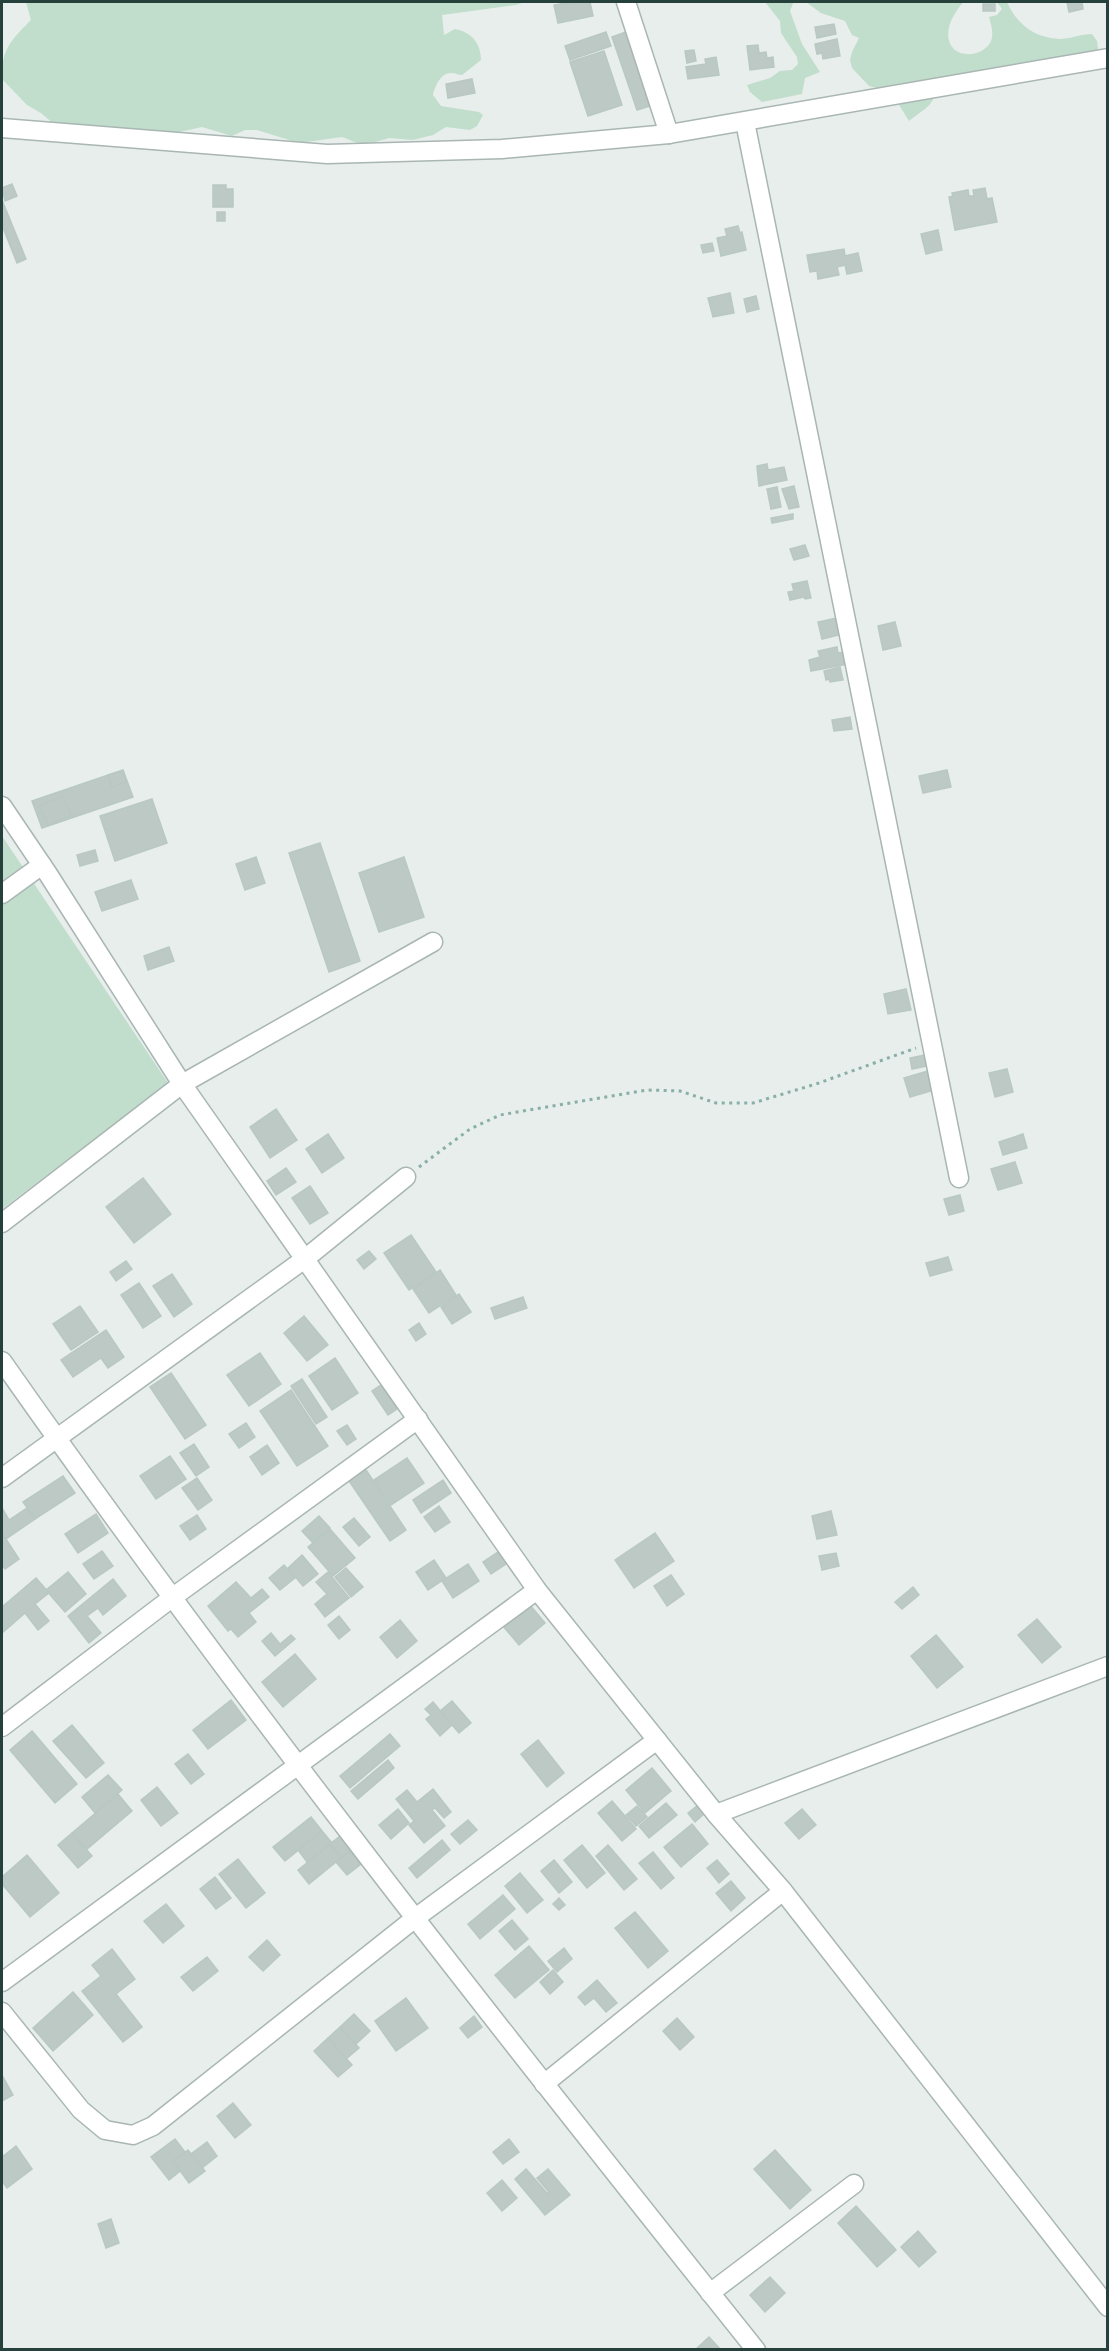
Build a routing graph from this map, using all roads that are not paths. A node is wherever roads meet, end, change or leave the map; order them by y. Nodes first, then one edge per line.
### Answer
1 (626, 2) edge
2 (1107, 58) edge
3 (745, 122) junction
4 (2, 128) edge
5 (669, 135) junction
6 (2, 806) edge
7 (42, 865) junction
8 (2, 894) edge
9 (433, 942) dead end
10 (182, 1084) junction
11 (406, 1177) road end
12 (959, 1178) dead end
13 (2, 1223) edge
14 (306, 1258) junction
15 (2, 1361) edge
16 (418, 1419) junction
17 (56, 1438) junction
18 (2, 1478) edge
19 (537, 1590) junction
20 (173, 1597) junction
21 (1107, 1666) edge
22 (2, 1727) edge
23 (657, 1740) junction
24 (297, 1765) junction
25 (716, 1814) junction
26 (783, 1892) junction
27 (414, 1919) junction
28 (2, 1982) edge
29 (2, 2013) edge
30 (544, 2084) junction
31 (854, 2184) dead end
32 (710, 2293) junction
33 (1107, 2307) edge
34 (756, 2349) edge

1 - 5 street
2 - 3 street
3 - 5 street
3 - 12 street
4 - 5 street
6 - 7 street
7 - 8 street
7 - 10 street
9 - 10 street
10 - 13 street
10 - 14 street
11 - 14 street
14 - 16 street
14 - 17 street
15 - 17 street
16 - 19 street
16 - 20 street
17 - 18 street
17 - 20 street
19 - 23 street
19 - 24 street
20 - 22 street
20 - 24 street
21 - 25 street
23 - 25 street
23 - 27 street
24 - 27 street
24 - 28 street
25 - 26 street
26 - 30 street
26 - 33 street
27 - 29 street
27 - 30 street
30 - 32 street
31 - 32 street
32 - 34 street

